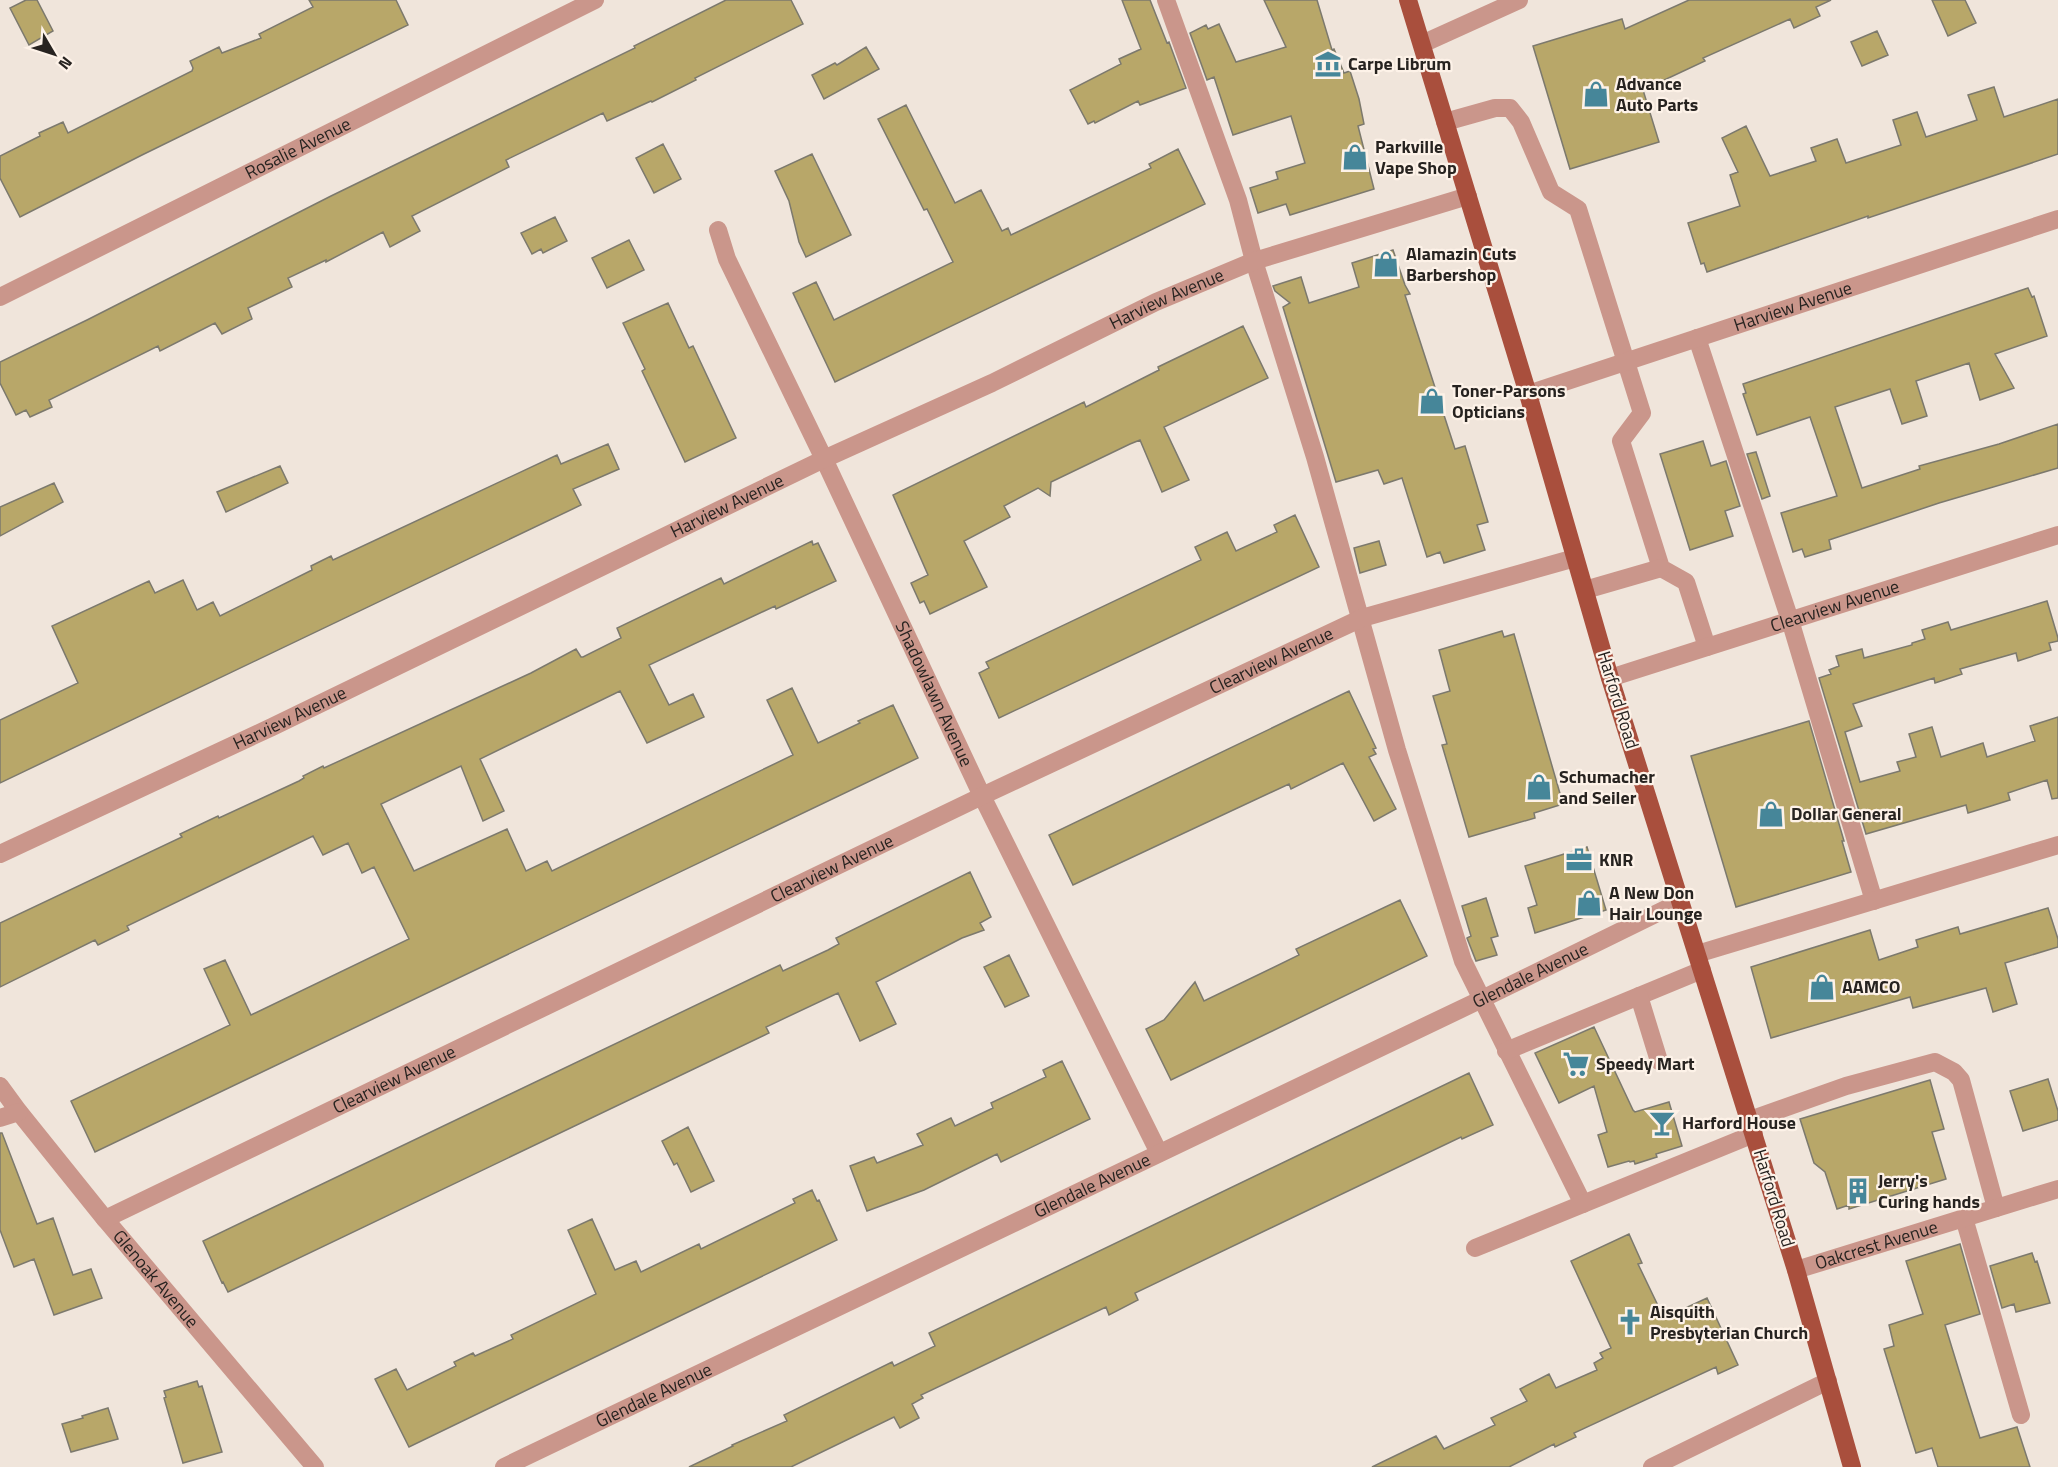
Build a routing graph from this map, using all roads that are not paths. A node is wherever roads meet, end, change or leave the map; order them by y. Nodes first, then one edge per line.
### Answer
1 (596, 0) edge
2 (1166, 0) edge
3 (1408, 0) edge
4 (1519, 0) edge
5 (1422, 44) junction
6 (1446, 122) junction
7 (1468, 196) junction
8 (2058, 219) edge
9 (718, 230) dead end
10 (1254, 261) junction
11 (0, 297) edge
12 (1697, 338) junction
13 (1627, 361) junction
14 (1528, 394) junction
15 (824, 459) junction
16 (2058, 535) edge
17 (1575, 558) junction
18 (1661, 568) junction
19 (1585, 590) junction
20 (1362, 618) junction
21 (1790, 620) junction
22 (1707, 647) junction
23 (1610, 678) junction
24 (982, 796) junction
25 (2058, 845) edge
26 (0, 854) edge
27 (1874, 901) junction
28 (1680, 902) junction
29 (1700, 962) junction
30 (1639, 996) junction
31 (1482, 999) junction
32 (1506, 1051) junction
33 (1659, 1061) dead end
34 (0, 1086) edge
35 (18, 1112) junction
36 (0, 1118) edge
37 (1752, 1127) junction
38 (1159, 1153) junction
39 (2058, 1189) edge
40 (1583, 1203) junction
41 (1995, 1208) junction
42 (1964, 1218) junction
43 (105, 1219) junction
44 (1475, 1248) dead end
45 (1796, 1270) junction
46 (1828, 1381) junction
47 (2021, 1415) dead end
48 (315, 1467) edge
49 (504, 1467) edge
50 (1652, 1467) edge
51 (1852, 1467) edge

1 - 11 street, Rosalie Avenue
2 - 10 street
3 - 5 main road, Harford Road
4 - 5 street
5 - 6 main road, Harford Road
6 - 7 main road, Harford Road
6 - 13 street
7 - 10 street, Harview Avenue
7 - 14 main road, Harford Road
8 - 12 street, Harview Avenue
9 - 15 street, Shadowlawn Avenue
10 - 15 street, Harview Avenue
10 - 20 street
12 - 13 street, Harview Avenue
12 - 21 street
13 - 14 street, Harview Avenue
13 - 18 street
14 - 17 main road, Harford Road
15 - 24 street, Shadowlawn Avenue
15 - 26 street, Harview Avenue
16 - 21 street, Clearview Avenue
17 - 19 main road, Harford Road
17 - 20 street, Clearview Avenue
18 - 19 street
18 - 22 street
19 - 23 main road, Harford Road
20 - 24 street, Clearview Avenue
20 - 31 street
21 - 22 street, Clearview Avenue
21 - 27 street
22 - 23 street, Clearview Avenue
23 - 28 main road, Harford Road
24 - 38 street, Shadowlawn Avenue
24 - 43 street, Clearview Avenue
25 - 27 street
27 - 29 street
28 - 29 main road, Harford Road
28 - 31 street, Glendale Avenue
29 - 30 street
29 - 37 main road, Harford Road
30 - 32 street
30 - 33 street
31 - 32 street
31 - 38 street, Glendale Avenue
32 - 40 street
34 - 35 street, Glenoak Avenue
35 - 36 street
35 - 43 street, Glenoak Avenue
37 - 40 street
37 - 41 street
37 - 45 main road, Harford Road
38 - 49 street, Glendale Avenue
39 - 41 street, Oakcrest Avenue
40 - 44 street
41 - 42 street, Oakcrest Avenue
42 - 45 street, Oakcrest Avenue
42 - 47 street
43 - 48 street, Glenoak Avenue
45 - 46 main road, Harford Road
46 - 50 street
46 - 51 main road, Harford Road

